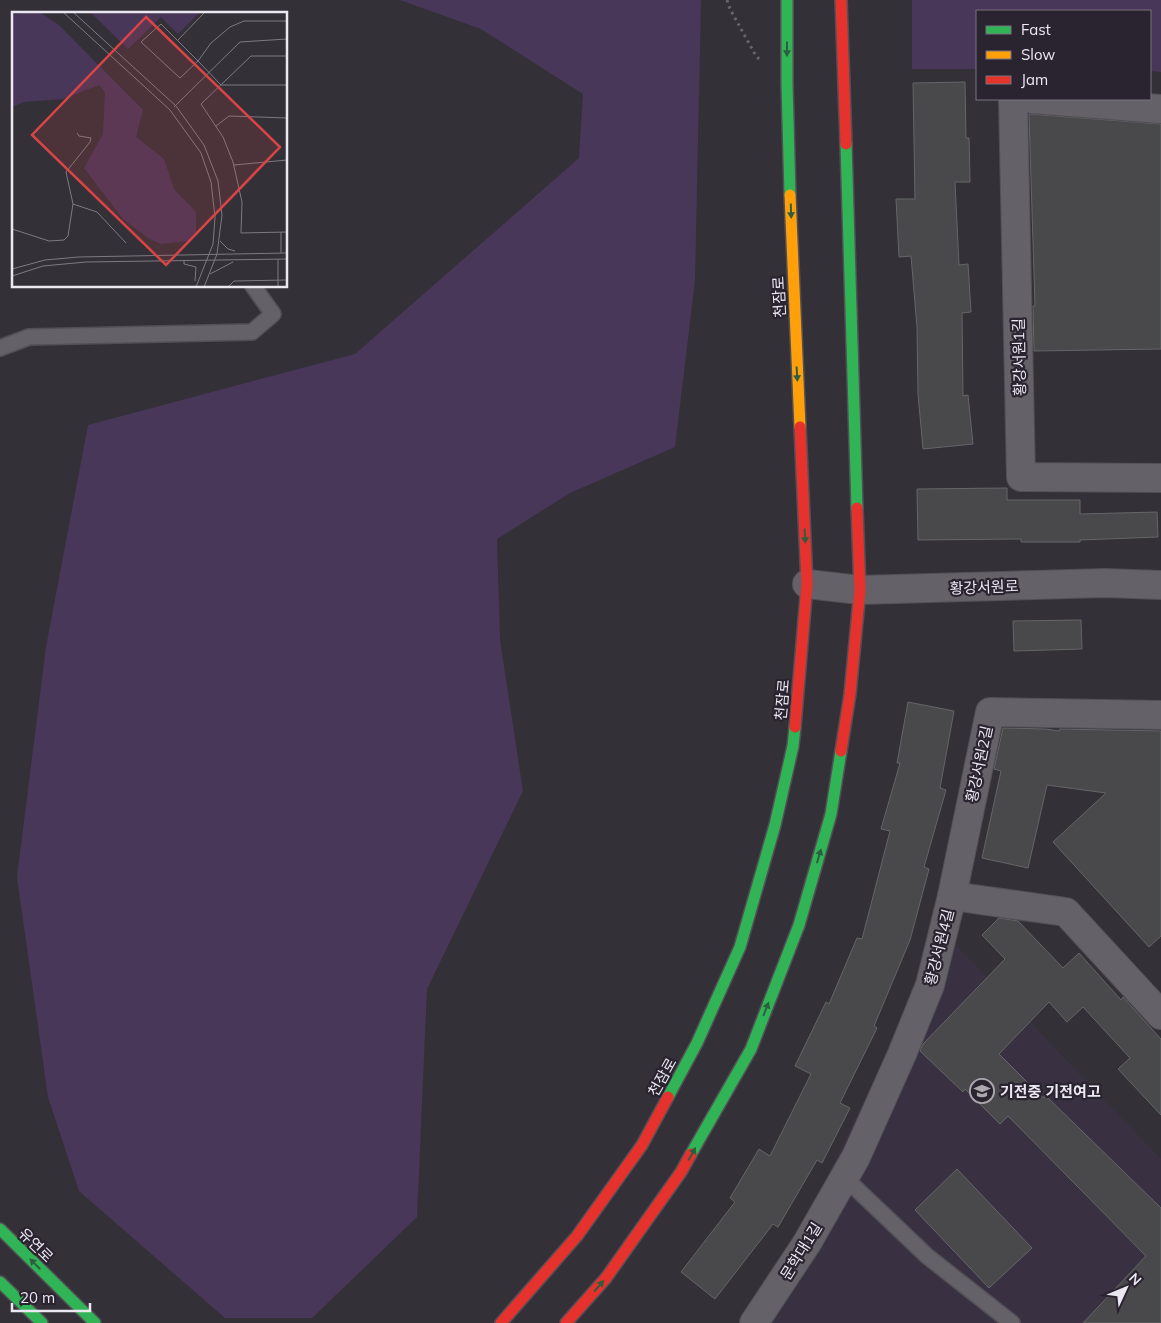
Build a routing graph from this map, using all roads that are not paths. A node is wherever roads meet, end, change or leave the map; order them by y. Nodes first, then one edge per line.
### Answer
1 (787, 0) edge
2 (841, 0) edge
3 (1013, 100) edge
4 (1045, 100) edge
5 (1161, 109) edge
6 (254, 288) edge
7 (0, 348) edge
8 (1161, 478) edge
9 (807, 584) junction
10 (1161, 585) edge
11 (860, 590) junction
12 (1161, 715) edge
13 (952, 896) junction
14 (1161, 1015) edge
15 (844, 1177) junction
16 (0, 1229) edge
17 (0, 1282) edge
18 (42, 1323) edge
19 (95, 1323) edge
20 (501, 1323) edge
21 (566, 1323) edge
22 (754, 1323) edge
23 (1012, 1323) edge

1 -> 9 street, 천잠로
2 - 11 street
3 - 8 street, 황강서원1길
4 - 5 street
6 - 7 lane
9 - 11 street, 황강서원로
9 - 20 street, 천잠로
10 - 11 street, 황강서원로
21 -> 11 street
12 - 13 street, 황강서원2길
13 - 14 street, 황강서원4길
13 - 15 street, 황강서원4길
15 - 22 street, 문학대1길
15 - 23 lane
19 -> 16 street, 유연로
17 - 18 street

